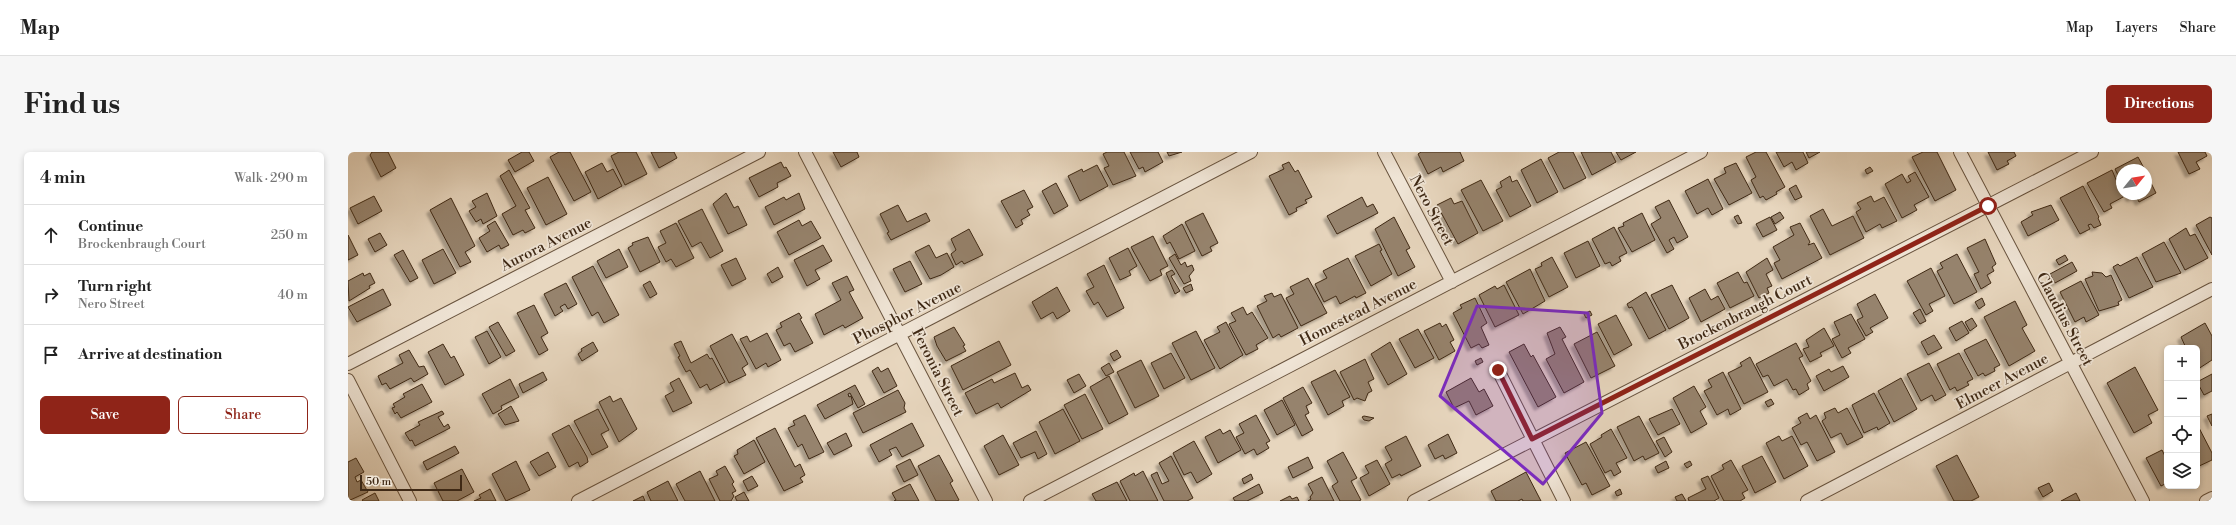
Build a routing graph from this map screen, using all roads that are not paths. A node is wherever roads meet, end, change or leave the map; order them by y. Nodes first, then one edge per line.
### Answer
1 (759, 152) edge
2 (805, 152) edge
3 (1251, 152) edge
4 (1384, 152) edge
5 (1701, 152) edge
6 (1960, 152) edge
7 (2092, 152) edge
8 (1988, 206) junction
9 (1452, 282) junction
10 (2212, 289) edge
11 (900, 334) junction
12 (2070, 363) junction
13 (348, 364) edge
14 (1498, 370) dead end
15 (348, 380) edge
16 (1532, 439) junction
17 (2212, 498) edge
18 (410, 501) edge
19 (578, 501) edge
20 (986, 501) edge
21 (1030, 501) edge
22 (1414, 501) edge
23 (1564, 501) edge
24 (1807, 501) edge
25 (2143, 501) edge
26 (2206, 501) edge

1 - 13 street, Aurora Avenue
2 - 11 street, Feronia Street
3 - 11 street, Phosphor Avenue
4 - 9 street, Nero Street
5 - 9 street, Homestead Avenue
6 - 8 street, Claudius Street
7 - 8 street, Brockenbraugh Court
8 - 12 street, Claudius Street
8 - 16 street, Brockenbraugh Court
9 - 21 street, Homestead Avenue
10 - 12 street, Elmeer Avenue
11 - 19 street, Phosphor Avenue
11 - 20 street, Feronia Street
12 - 24 street, Elmeer Avenue
12 - 25 street, Claudius Street
14 - 16 street
15 - 18 street
16 - 22 street, Brockenbraugh Court
16 - 23 street
17 - 26 street

